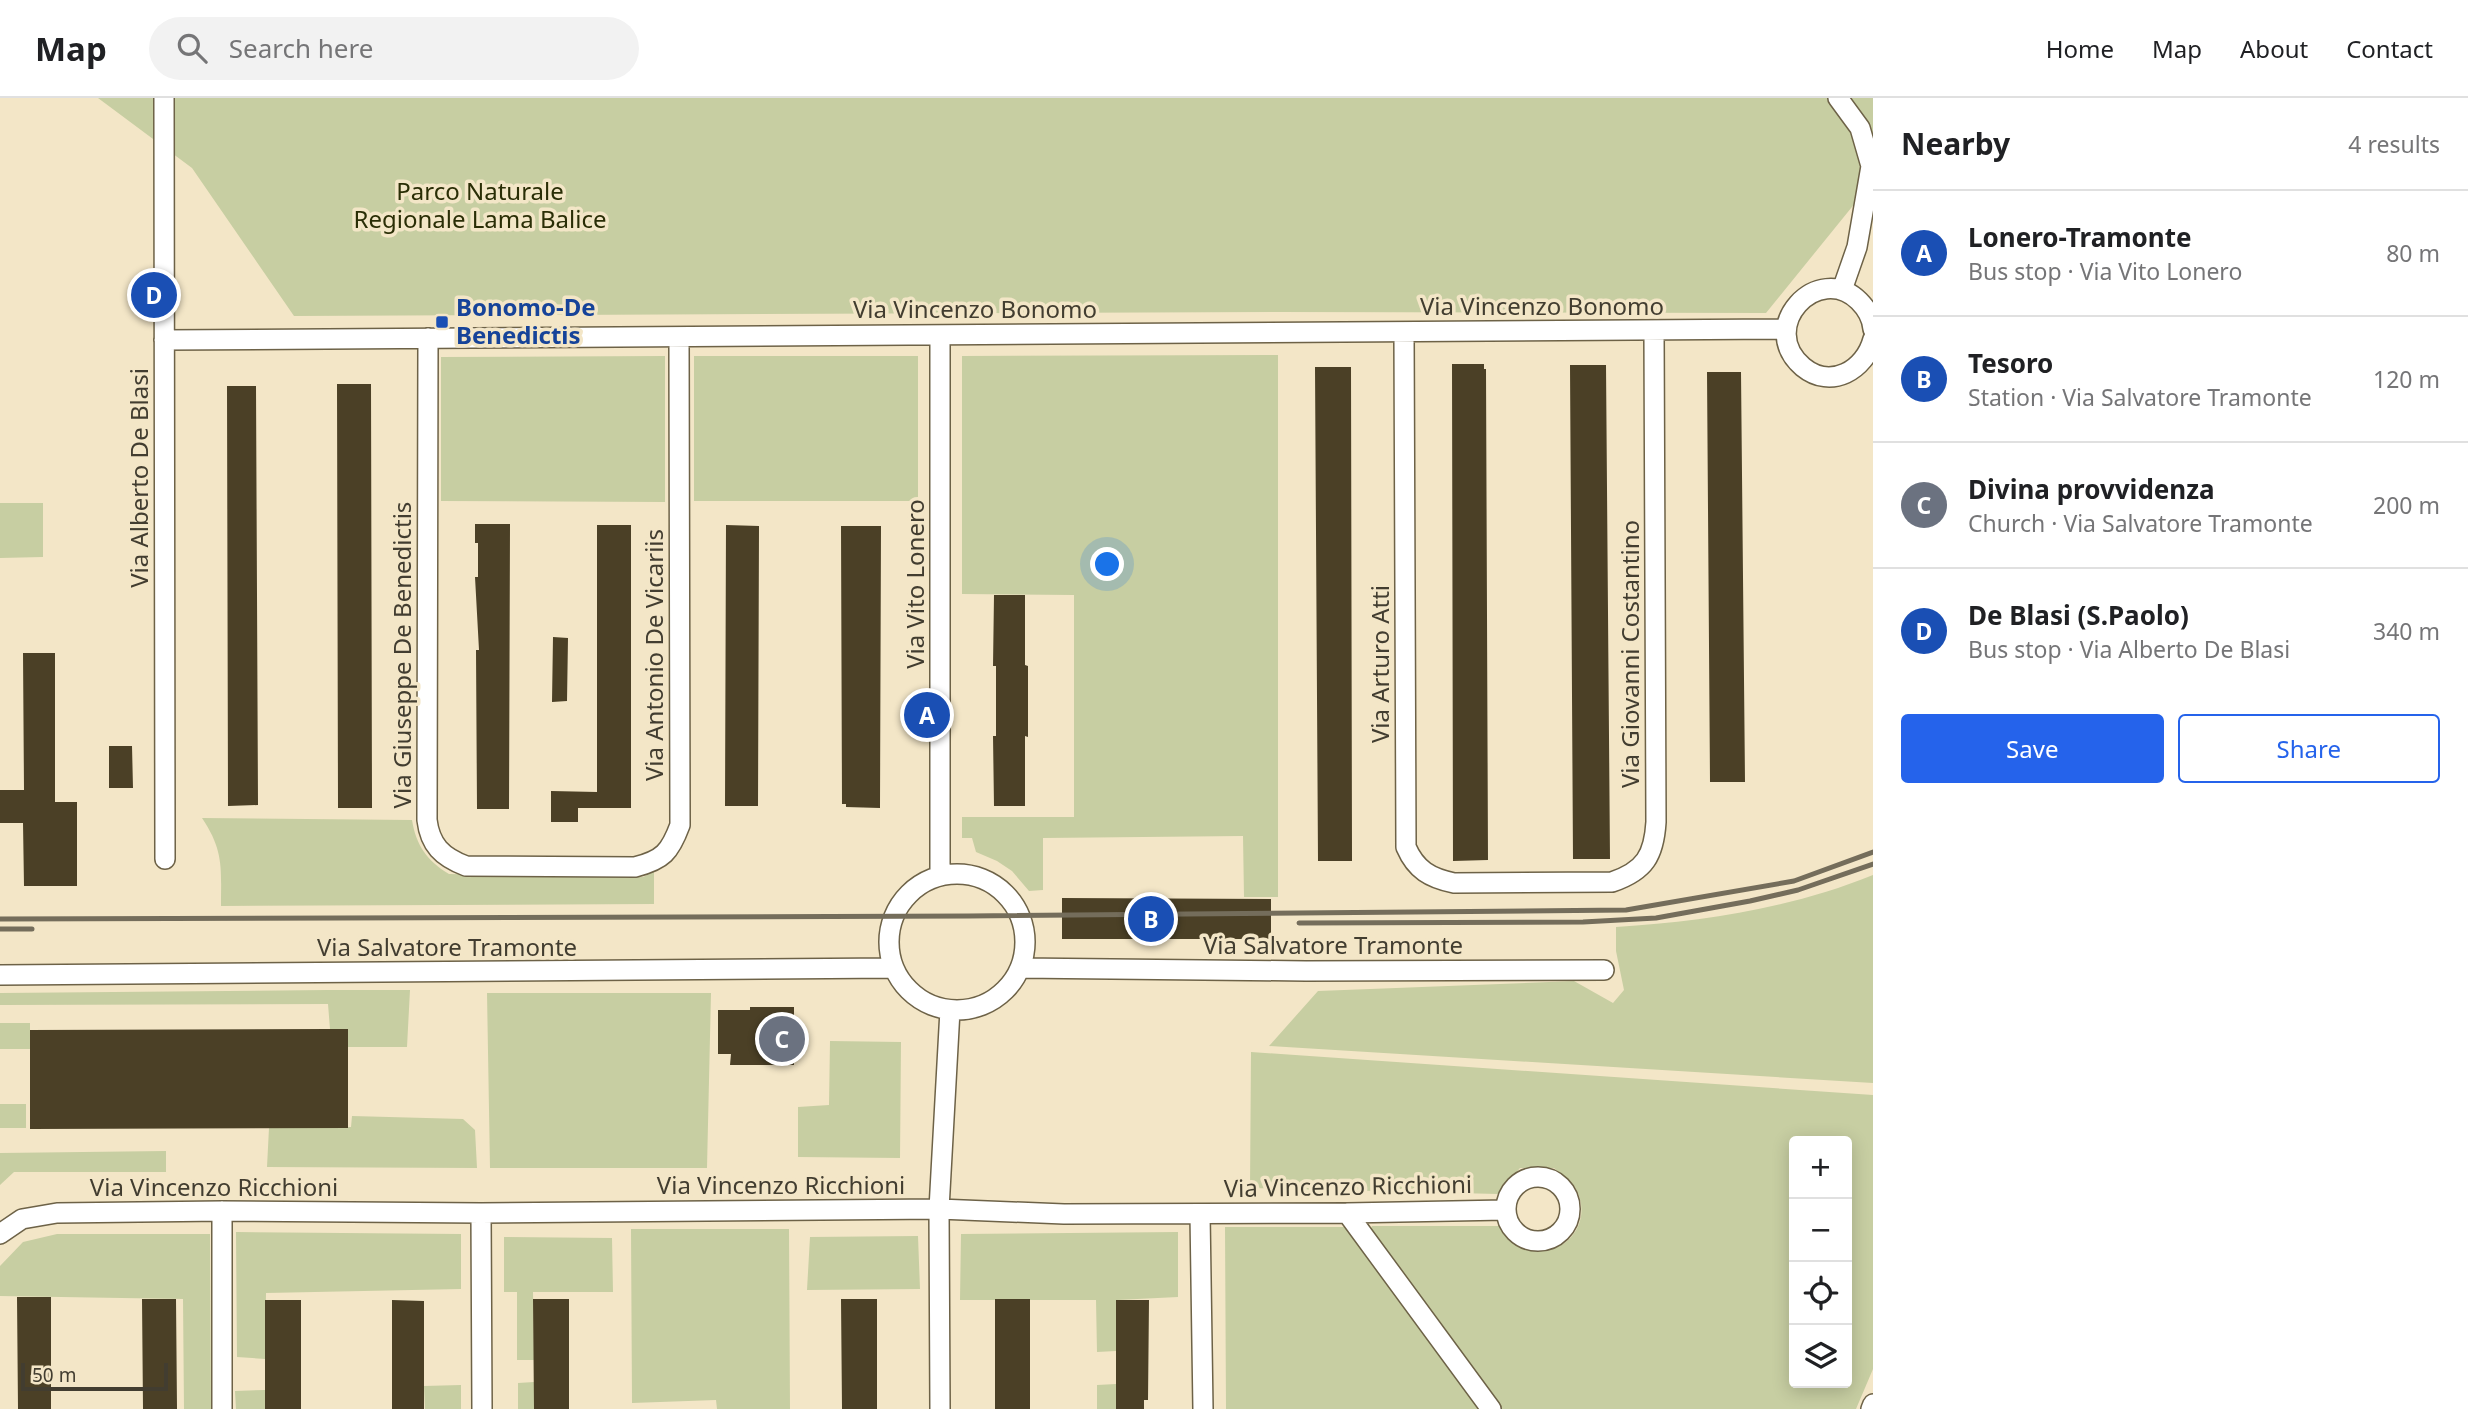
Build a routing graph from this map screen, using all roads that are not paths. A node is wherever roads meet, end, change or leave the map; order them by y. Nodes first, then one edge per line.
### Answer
1 (164, 98) edge
2 (1838, 98) edge
3 (1842, 290) junction
4 (1786, 329) junction
5 (1873, 329) edge
6 (1654, 331) junction
7 (1405, 333) junction
8 (940, 335) junction
9 (679, 337) junction
10 (428, 338) junction
11 (1873, 339) edge
12 (164, 340) junction
13 (165, 859) dead end
14 (552, 866) joint
15 (940, 876) junction
16 (1539, 882) joint
17 (894, 968) junction
18 (1020, 968) junction
19 (1604, 970) dead end
20 (0, 975) edge
21 (950, 1010) junction
22 (939, 1209) junction
23 (1505, 1210) dead end
24 (222, 1211) junction
25 (481, 1213) junction
26 (1347, 1213) junction
27 (1200, 1214) junction
28 (0, 1234) edge
29 (1873, 1404) edge
30 (222, 1409) edge
31 (481, 1409) edge
32 (940, 1409) edge
33 (1203, 1409) edge
34 (1492, 1409) edge
35 (1871, 1409) edge

1 - 12 street, Via Alberto De Blasi
2 - 3 street
3 - 4 street
3 - 5 street
4 - 6 street, Via Vincenzo Bonomo
4 - 11 street
6 - 7 street, Via Vincenzo Bonomo
6 - 16 street, Via Giovanni Costantino
7 - 8 street, Via Vincenzo Bonomo
7 - 16 street, Via Arturo Atti
8 - 9 street, Via Vincenzo Bonomo
8 - 15 street, Via Vito Lonero
9 - 10 street, Via Vincenzo Bonomo
9 - 14 street, Via Antonio De Vicariis
10 - 12 street, Via Vincenzo Bonomo
10 - 14 street, Via Giuseppe De Benedictis
12 - 13 street, Via Alberto De Blasi
15 - 17 street
15 - 18 street
17 - 20 street, Via Salvatore Tramonte
17 - 21 street
18 - 19 street, Via Salvatore Tramonte
18 - 21 street
21 - 22 street
22 - 25 street, Via Vincenzo Ricchioni
22 - 27 street, Via Vincenzo Ricchioni
22 - 32 street
23 - 26 street, Via Vincenzo Ricchioni
24 - 25 street, Via Vincenzo Ricchioni
24 - 28 street, Via Vincenzo Ricchioni
24 - 30 street
25 - 31 street
26 - 27 street, Via Vincenzo Ricchioni
26 - 34 street
27 - 33 street
29 - 35 street

